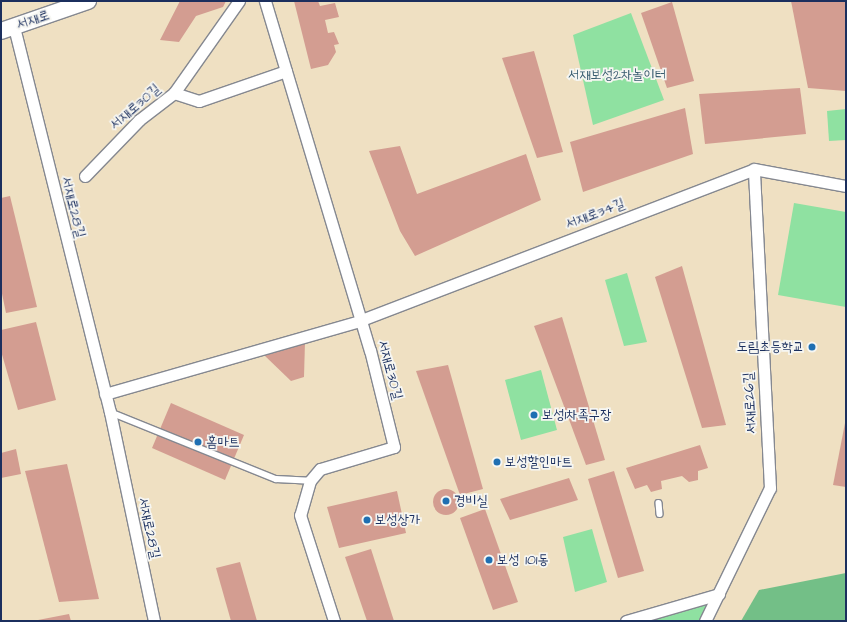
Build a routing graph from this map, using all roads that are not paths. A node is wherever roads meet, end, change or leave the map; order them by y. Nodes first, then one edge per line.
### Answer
1 (88, 1) edge
2 (239, 1) edge
3 (265, 1) edge
4 (8, 29) edge
5 (286, 72) junction
6 (174, 93) junction
7 (754, 170) junction
8 (85, 176) dead end
9 (846, 186) edge
10 (359, 321) junction
11 (105, 394) junction
12 (110, 412) junction
13 (310, 481) junction
14 (659, 503) dead end
15 (660, 514) dead end
16 (719, 594) junction
17 (154, 621) edge
18 (334, 621) edge
19 (626, 621) edge
20 (705, 621) edge

1 - 4 main road, 서재로
2 - 6 street
3 - 5 street, 서재로30길
4 - 11 street, 서재로28길
5 - 6 street, 서재로30길
5 - 10 street, 서재로30길
6 - 8 street, 서재로30길
7 - 9 street
7 - 10 street, 서재로34길
7 - 16 street, 서재로26길
10 - 11 street
10 - 13 street, 서재로30길
11 - 12 street, 서재로28길
12 - 13 lane
12 - 17 street, 서재로28길
13 - 18 street
14 - 15 lane
16 - 19 street
16 - 20 street, 서재로26길

